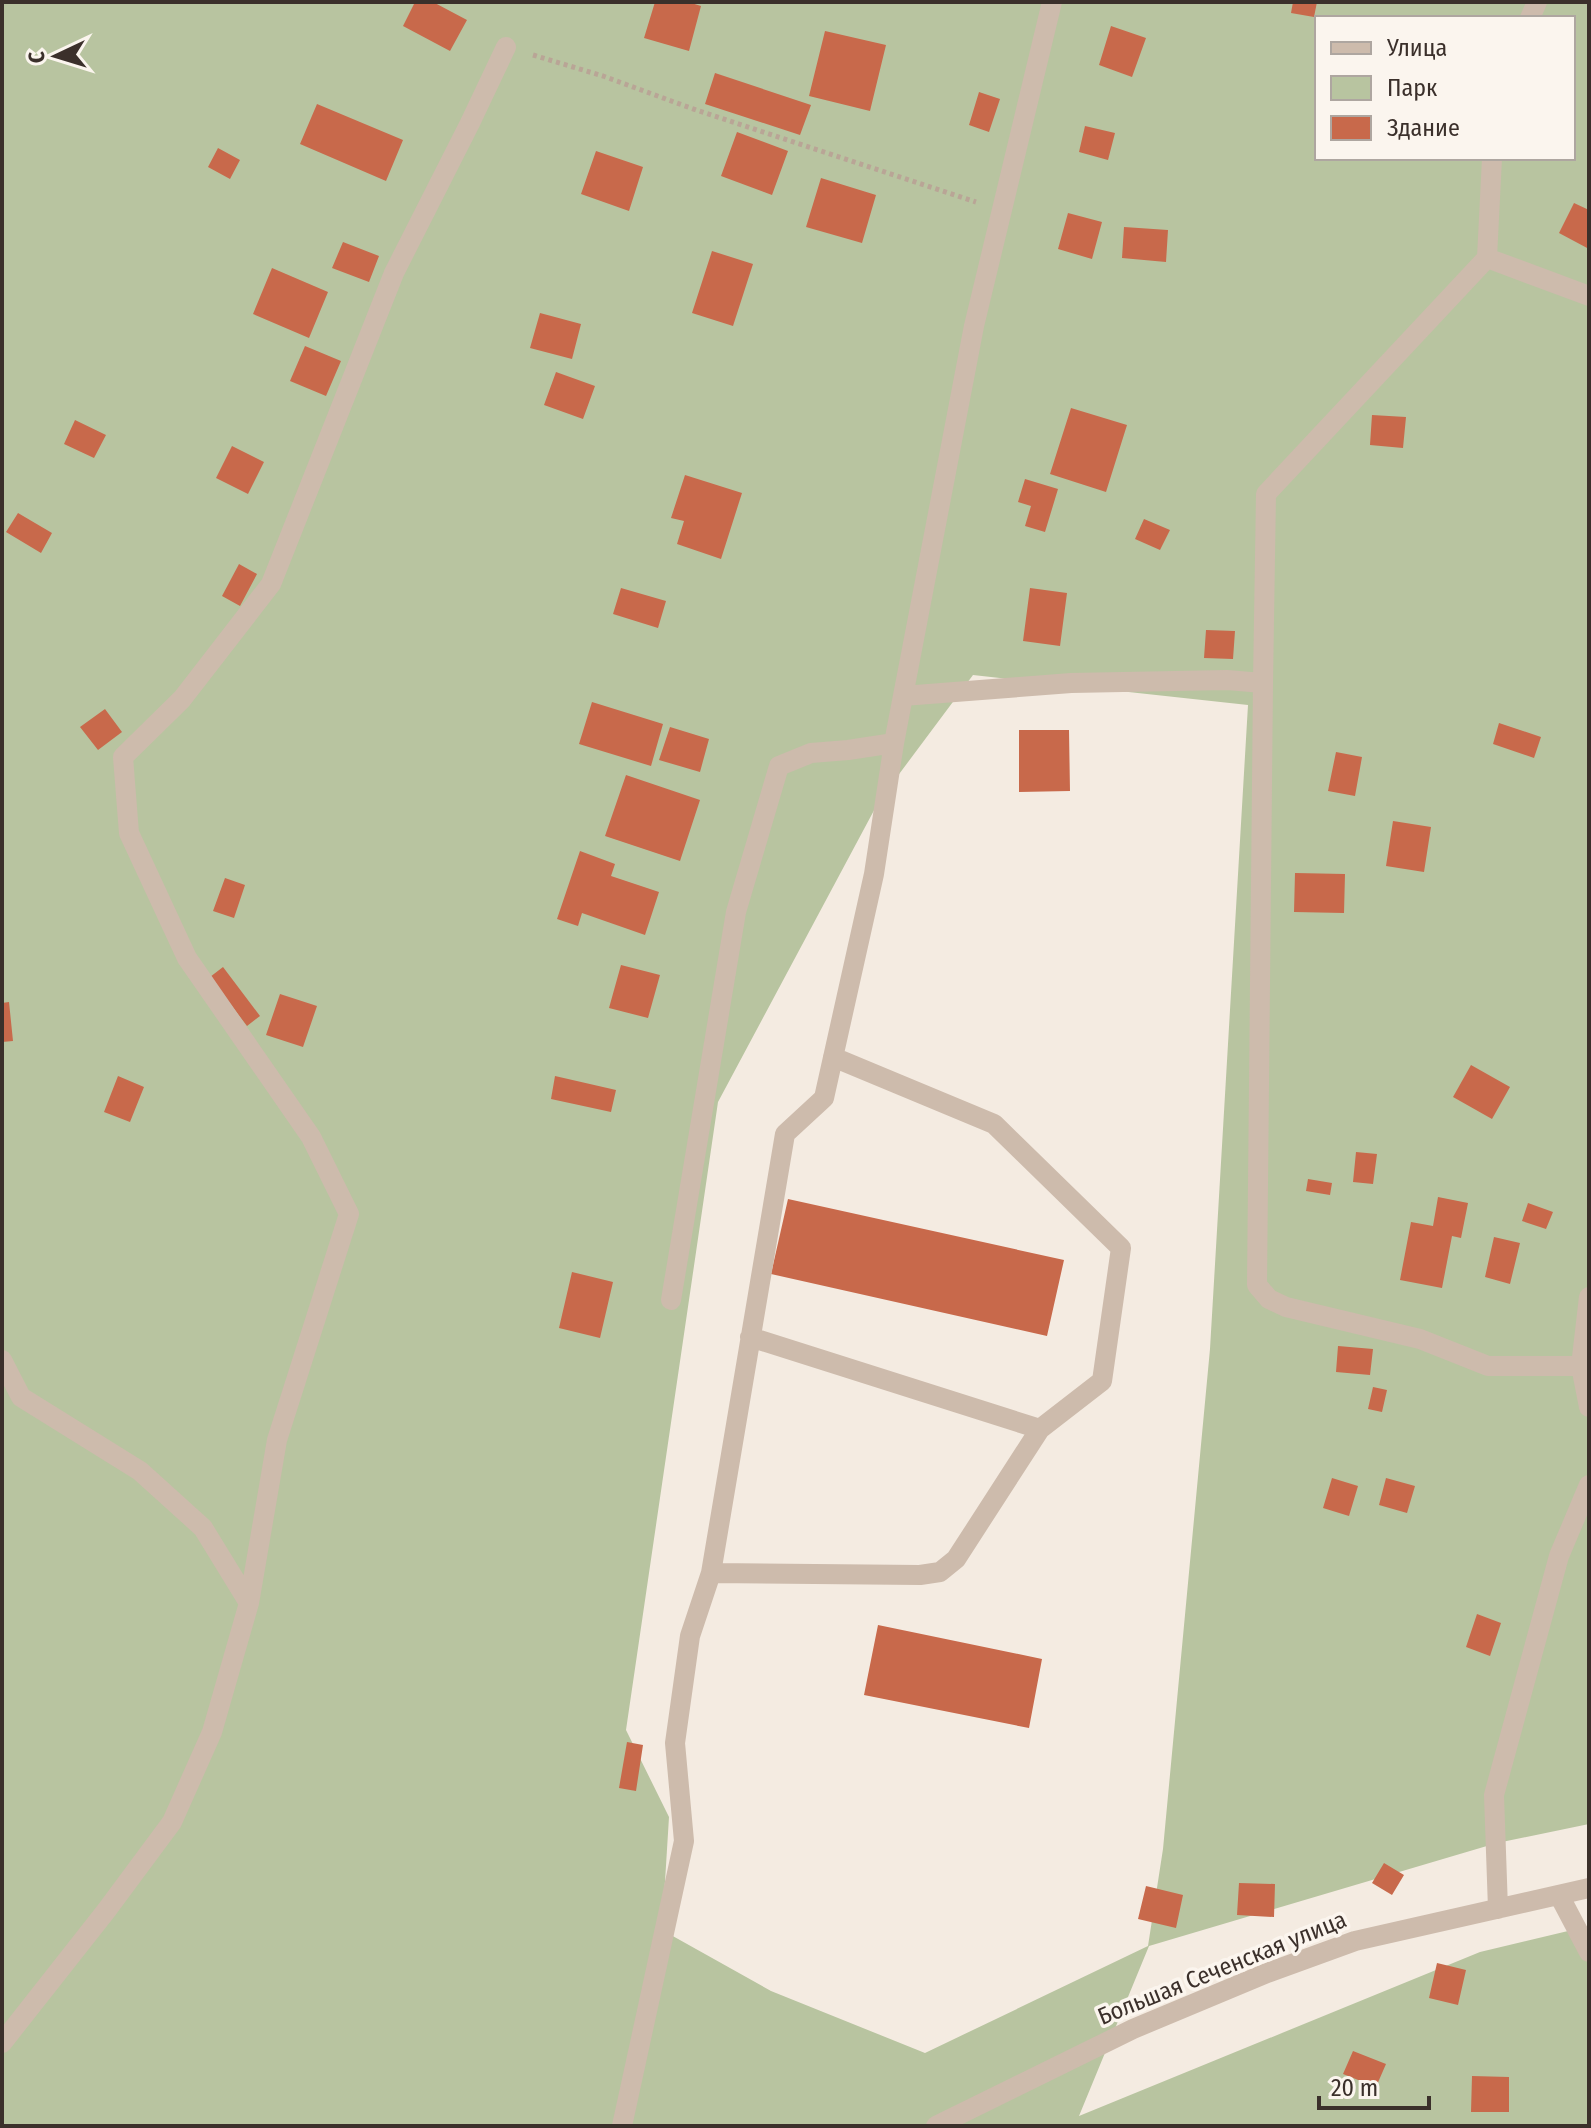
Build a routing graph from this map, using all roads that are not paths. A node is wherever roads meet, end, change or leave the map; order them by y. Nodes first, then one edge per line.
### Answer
1 (1052, 2) edge
2 (506, 47) road end
3 (1492, 160) edge
4 (1487, 258) junction
5 (1589, 296) edge
6 (1263, 683) junction
7 (903, 696) junction
8 (894, 743) junction
9 (833, 1057) junction
10 (1589, 1297) edge
11 (671, 1300) dead end
12 (750, 1337) junction
13 (2, 1360) edge
14 (1581, 1366) junction
15 (1589, 1407) edge
16 (1040, 1429) junction
17 (1589, 1485) edge
18 (711, 1573) junction
19 (249, 1603) junction
20 (1589, 1888) edge
21 (1559, 1895) junction
22 (1498, 1909) junction
23 (1589, 1952) edge
24 (2, 2043) edge
25 (622, 2126) edge
26 (936, 2126) edge

1 - 7 street
2 - 19 street
3 - 4 street
4 - 5 street
4 - 6 street
6 - 7 street
6 - 14 street
7 - 8 street
8 - 9 street
8 - 11 street
9 - 12 street
9 - 16 street
10 - 14 street
12 - 16 street
12 - 18 street
13 - 19 street
14 - 15 street
16 - 18 street
17 - 22 street
18 - 25 street
19 - 24 street
20 - 21 street, Большая Сеченская улица
21 - 22 street, Большая Сеченская улица
21 - 23 street
22 - 26 street, Большая Сеченская улица

